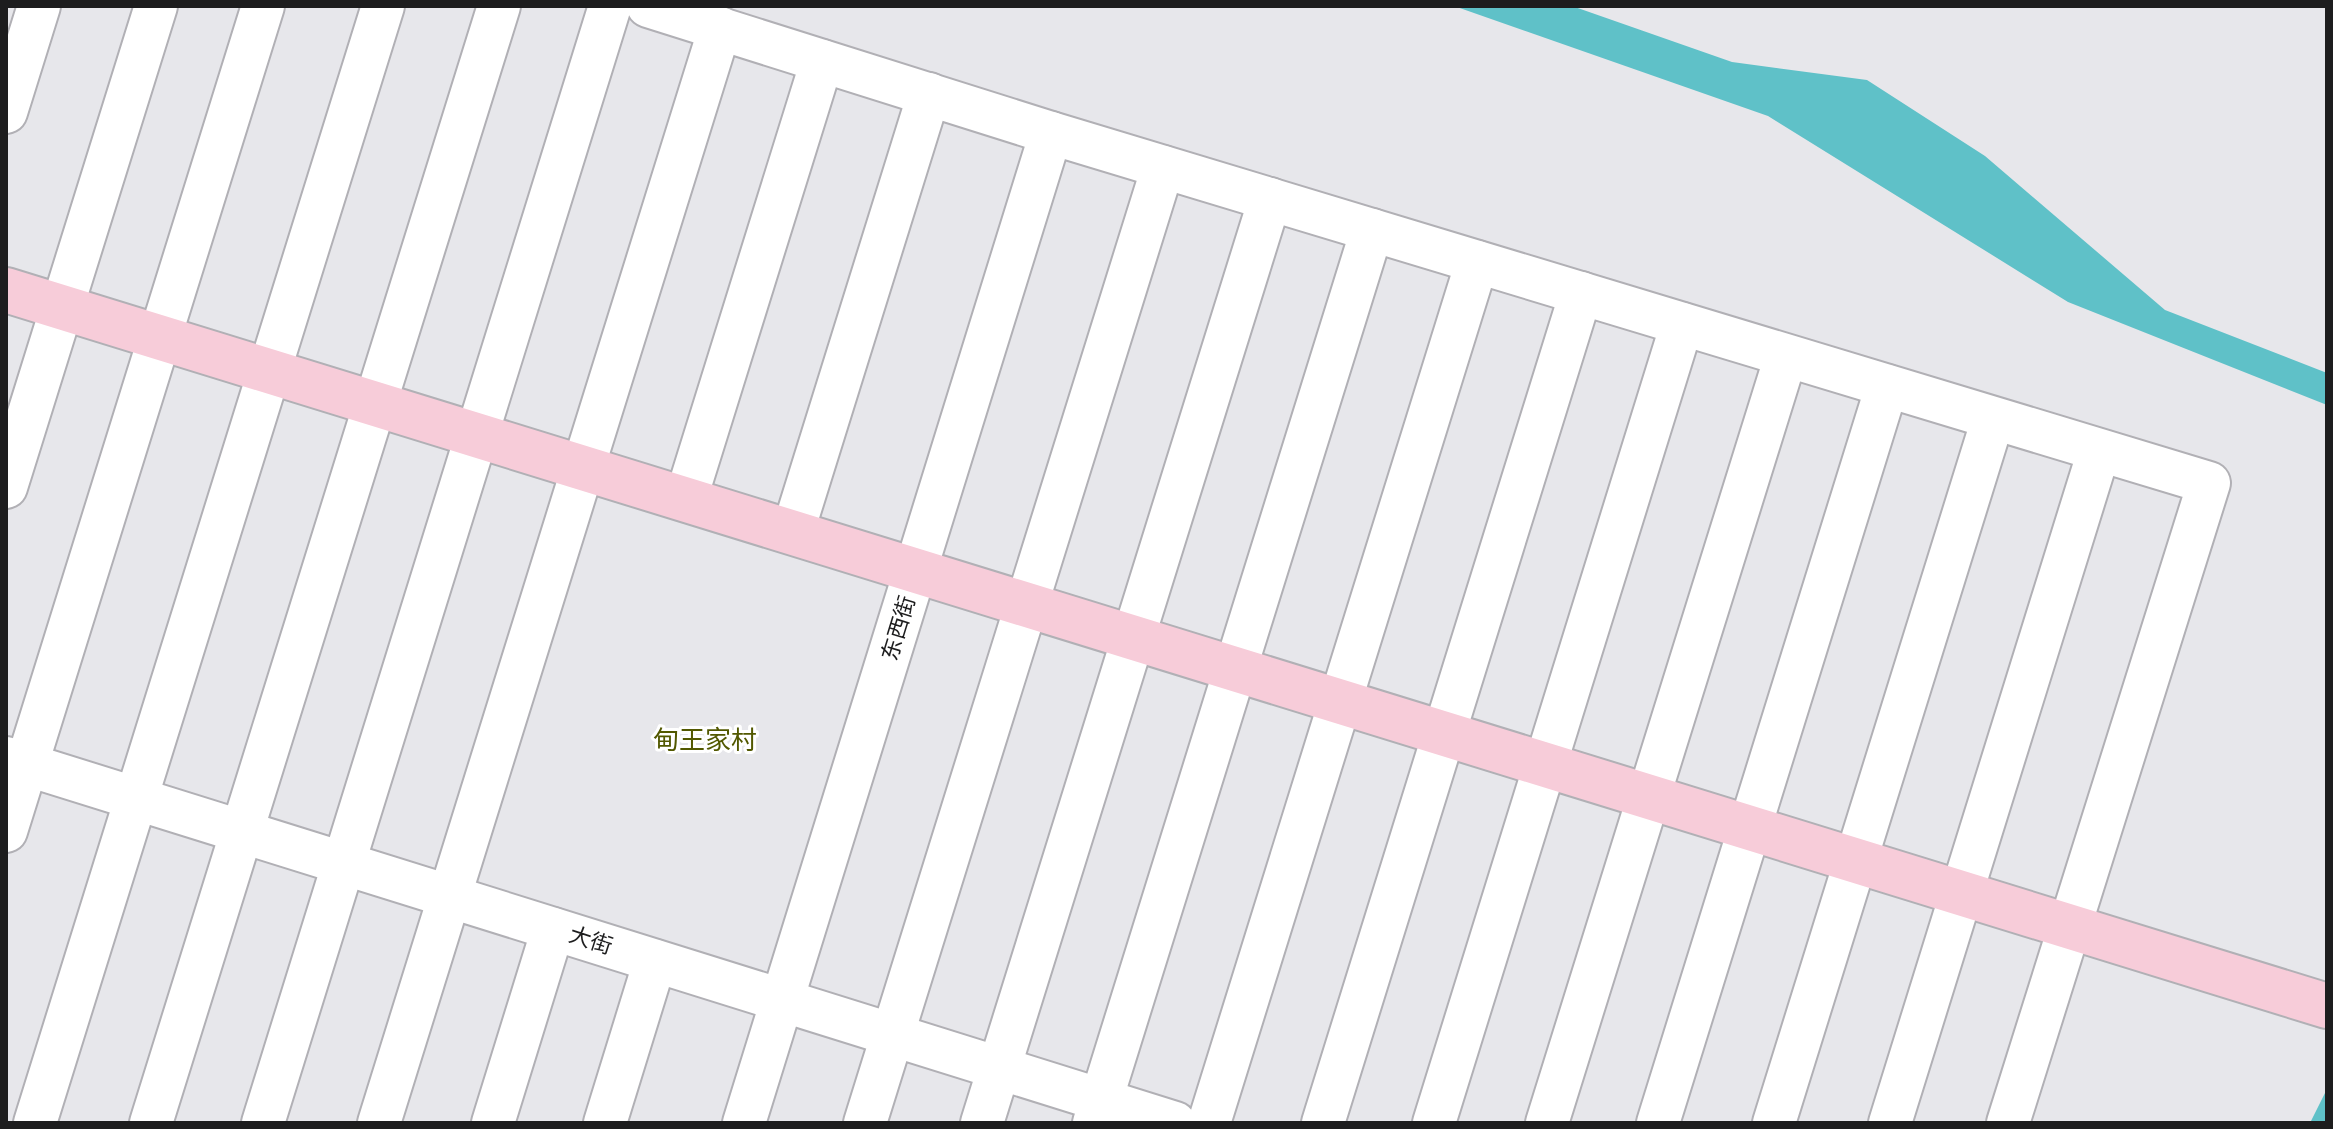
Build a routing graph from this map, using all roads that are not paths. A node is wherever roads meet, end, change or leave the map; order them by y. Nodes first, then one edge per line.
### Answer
1 (39, 6) edge
2 (156, 6) edge
3 (263, 6) edge
4 (383, 6) edge
5 (499, 6) edge
6 (610, 6) edge
7 (648, 6) edge
8 (720, 28) junction
9 (822, 61) junction
10 (929, 94) junction
11 (6, 112) edge
12 (1051, 133) junction
13 (1163, 167) junction
14 (1270, 199) junction
15 (1372, 230) junction
16 (1477, 262) junction
17 (6, 290) edge
18 (1581, 293) junction
19 (62, 307) junction
20 (1682, 324) junction
21 (160, 337) junction
22 (1786, 356) junction
23 (269, 371) junction
24 (1887, 386) junction
25 (375, 403) junction
26 (1993, 419) junction
27 (477, 434) junction
28 (2099, 451) junction
29 (583, 466) junction
30 (6, 487) edge
31 (686, 498) junction
32 (793, 531) junction
33 (916, 568) junction
34 (1027, 603) junction
35 (1134, 636) junction
36 (1236, 668) junction
37 (1341, 700) junction
38 (1445, 732) junction
39 (16, 762) edge
40 (1546, 764) junction
41 (1649, 796) junction
42 (136, 799) junction
43 (1750, 827) junction
44 (6, 831) edge
45 (242, 832) junction
46 (1856, 860) junction
47 (343, 864) junction
48 (1961, 893) junction
49 (449, 897) junction
50 (2069, 926) junction
51 (553, 929) junction
52 (655, 961) junction
53 (782, 1000) junction
54 (2327, 1006) edge
55 (893, 1035) junction
56 (1000, 1068) junction
57 (1098, 1112) edge
58 (35, 1123) edge
59 (151, 1123) edge
60 (263, 1123) edge
61 (379, 1123) edge
62 (493, 1123) edge
63 (605, 1123) edge
64 (744, 1123) edge
65 (865, 1123) edge
66 (982, 1123) edge
67 (1175, 1123) edge
68 (1209, 1123) edge
69 (1323, 1123) edge
70 (1434, 1123) edge
71 (1547, 1123) edge
72 (1658, 1123) edge
73 (1774, 1123) edge
74 (1890, 1123) edge
75 (2008, 1123) edge

1 - 11 street
2 - 19 street
3 - 21 street
4 - 23 street
5 - 25 street
6 - 27 street
7 - 8 street
8 - 9 street
8 - 29 street
9 - 10 street
9 - 31 street
10 - 12 street
10 - 32 street
12 - 13 street
12 - 33 street, 东西街
13 - 14 street
13 - 34 street
14 - 15 street
14 - 35 street
15 - 16 street
15 - 36 street
16 - 18 street
16 - 37 street
17 - 19 street
18 - 20 street
18 - 38 street
19 - 21 street
19 - 30 street
20 - 22 street
20 - 40 street
21 - 23 street
21 - 39 street
22 - 24 street
22 - 41 street
23 - 25 street
23 - 42 street
24 - 26 street
24 - 43 street
25 - 27 street
25 - 45 street
26 - 28 street
26 - 46 street
27 - 29 street
27 - 47 street
28 - 48 street
28 - 50 street
29 - 31 street
29 - 49 street
31 - 32 street
32 - 33 street
33 - 34 street
33 - 53 street, 东西街
34 - 35 street
34 - 55 street
35 - 36 street
35 - 56 street
36 - 37 street
36 - 57 street
37 - 38 street
37 - 68 street
38 - 40 street
38 - 69 street
39 - 42 street, 大街
39 - 44 street
40 - 41 street
40 - 70 street
41 - 43 street
41 - 71 street
42 - 45 street, 大街
42 - 58 street
43 - 46 street
43 - 72 street
45 - 47 street, 大街
45 - 59 street
46 - 48 street
46 - 73 street
47 - 49 street, 大街
47 - 60 street
48 - 50 street
48 - 74 street
49 - 51 street, 大街
49 - 61 street
50 - 54 street
50 - 75 street
51 - 52 street, 大街
51 - 62 street
52 - 53 street, 大街
52 - 63 street
53 - 55 street, 大街
53 - 64 street, 东西街
55 - 56 street, 大街
55 - 65 street
56 - 57 street, 大街
56 - 66 street
57 - 67 street, 大街

